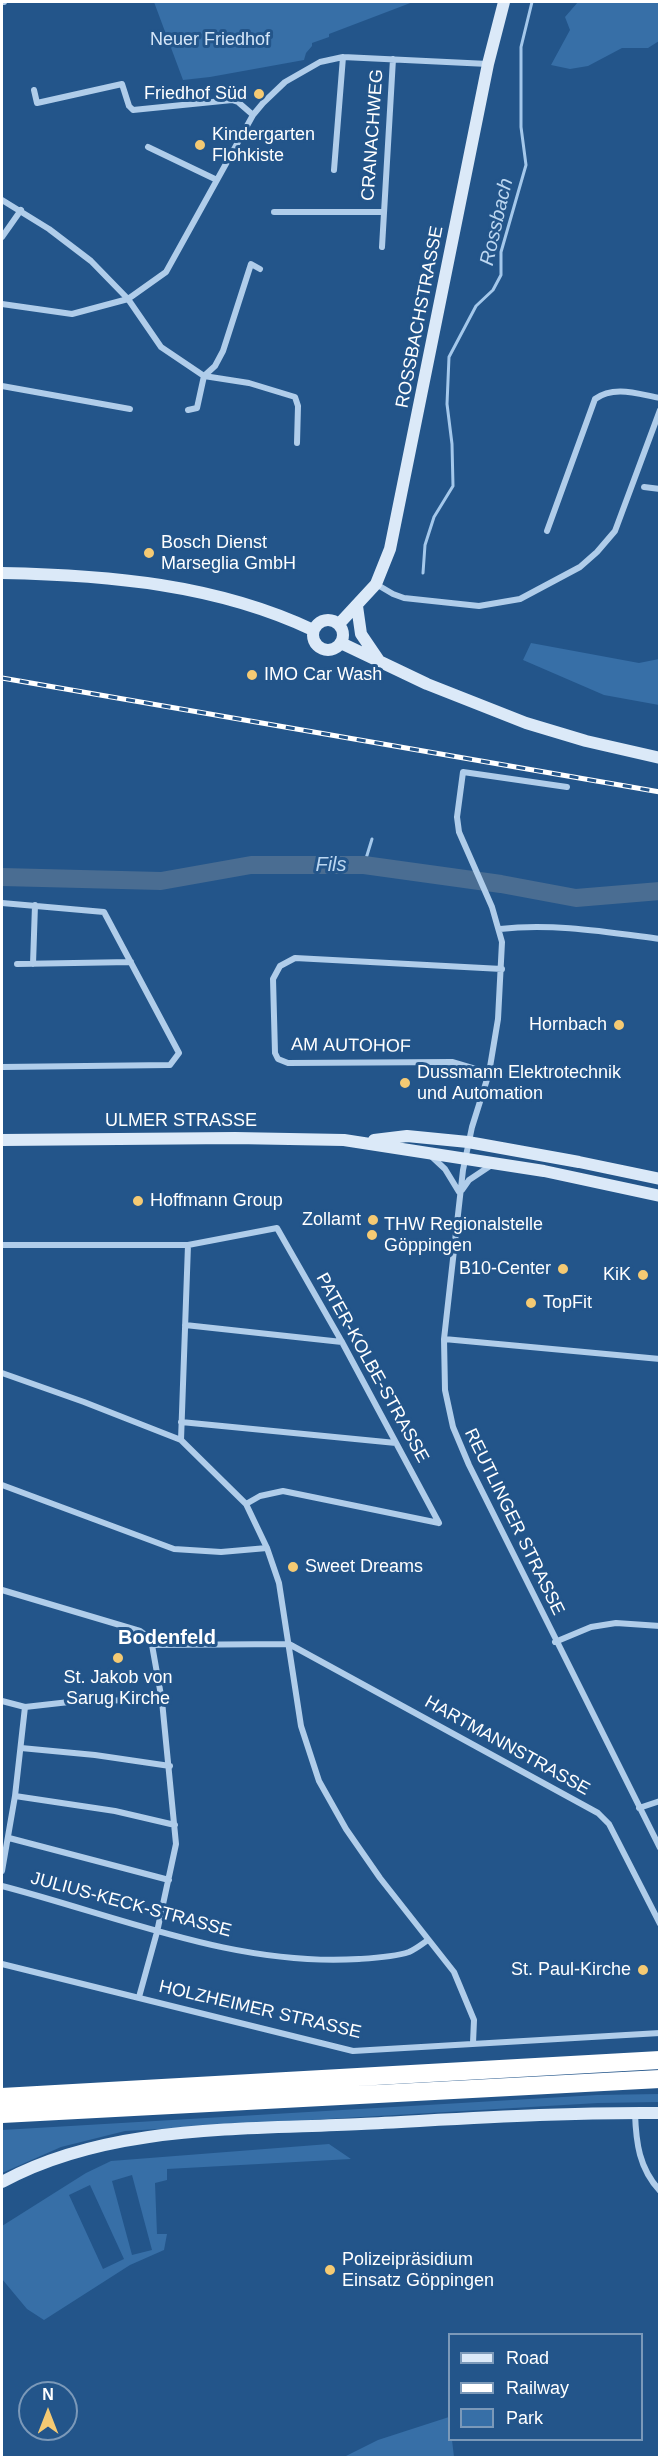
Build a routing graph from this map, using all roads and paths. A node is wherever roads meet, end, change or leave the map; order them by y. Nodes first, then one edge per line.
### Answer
1 (504, 2) edge
2 (343, 57) junction
3 (393, 59) junction
4 (488, 64) junction
5 (34, 90) dead end
6 (253, 115) junction
7 (148, 147) dead end
8 (334, 170) dead end
9 (217, 180) junction
10 (2, 200) edge
11 (21, 210) junction
12 (273, 212) dead end
13 (384, 212) junction
14 (2, 237) edge
15 (381, 246) dead end
16 (260, 269) dead end
17 (128, 299) junction
18 (2, 304) edge
19 (204, 376) junction
20 (2, 386) edge
21 (660, 398) edge
22 (130, 409) dead end
23 (188, 410) dead end
24 (660, 411) edge
25 (297, 443) dead end
26 (644, 487) dead end
27 (660, 489) edge
28 (547, 531) dead end
29 (2, 573) edge
30 (376, 584) junction
31 (357, 606) junction
32 (339, 624) junction
33 (313, 630) junction
34 (341, 643) junction
35 (381, 664) junction
36 (660, 758) edge
37 (567, 787) dead end
38 (2, 903) edge
39 (35, 905) junction
40 (500, 929) junction
41 (660, 939) edge
42 (131, 962) junction
43 (17, 964) dead end
44 (33, 964) junction
45 (502, 969) junction
46 (2, 1067) edge
47 (489, 1073) junction
48 (2, 1140) edge
49 (361, 1142) junction
50 (468, 1142) junction
51 (427, 1152) junction
52 (466, 1157) junction
53 (495, 1162) junction
54 (660, 1179) edge
55 (460, 1193) junction
56 (660, 1196) edge
57 (2, 1245) edge
58 (188, 1245) junction
59 (185, 1325) junction
60 (444, 1339) junction
61 (342, 1342) junction
62 (660, 1359) edge
63 (2, 1372) edge
64 (181, 1422) junction
65 (181, 1440) junction
66 (396, 1443) junction
67 (2, 1485) edge
68 (246, 1504) junction
69 (267, 1548) junction
70 (2, 1590) edge
71 (660, 1626) edge
72 (555, 1642) junction
73 (289, 1644) junction
74 (152, 1645) junction
75 (2, 1701) edge
76 (162, 1701) junction
77 (25, 1707) junction
78 (21, 1748) junction
79 (170, 1766) junction
80 (15, 1796) junction
81 (660, 1801) edge
82 (639, 1808) junction
83 (175, 1825) junction
84 (9, 1838) junction
85 (660, 1848) edge
86 (2, 1871) edge
87 (170, 1880) junction
88 (2, 1886) edge
89 (660, 1924) edge
90 (158, 1932) junction
91 (428, 1940) junction
92 (2, 1964) edge
93 (140, 1997) junction
94 (660, 2033) edge
95 (473, 2043) junction
96 (660, 2060) edge
97 (660, 2079) edge
98 (2, 2097) edge
99 (635, 2113) junction
100 (660, 2113) edge
101 (2, 2114) edge
102 (2, 2182) edge
103 (660, 2191) edge

1 - 4 main road, ROSSBACHSTRASSE
2 - 3 street
2 - 6 street
2 - 8 street
3 - 4 street
3 - 13 street, CRANACHWEG
4 - 30 main road, ROSSBACHSTRASSE
5 - 6 street
6 - 9 street
7 - 9 street
9 - 17 street
10 - 11 street
11 - 14 street
11 - 17 street
12 - 13 street, CRANACHWEG
13 - 15 street, CRANACHWEG
16 - 19 street
17 - 18 street
17 - 19 street
19 - 23 street
19 - 25 street
20 - 22 street
21 - 28 street
24 - 30 street
26 - 27 street
29 - 33 main road
30 - 31 main road, ROSSBACHSTRASSE
31 - 32 main road, ROSSBACHSTRASSE
31 - 35 main road
32 - 33 main road
32 - 34 main road
33 - 34 main road
34 - 35 main road
35 - 36 main road
37 - 40 street
38 - 39 street
39 - 42 street
39 - 44 street
40 - 41 street
40 - 45 street
42 - 44 street
42 - 46 street
43 - 44 street
45 - 47 street
45 - 47 street, AM AUTOHOF
47 - 50 street
48 - 49 main road, ULMER STRASSE
49 - 50 main road, ULMER STRASSE
49 - 51 main road, ULMER STRASSE
50 - 52 street
50 - 54 main road, ULMER STRASSE
51 - 52 main road, ULMER STRASSE
51 - 55 street
52 - 53 main road, ULMER STRASSE
52 - 55 street, REUTLINGER STRASSE
53 - 55 street
53 - 56 main road, ULMER STRASSE
55 - 60 street, REUTLINGER STRASSE
57 - 58 street
58 - 59 street
58 - 61 street, PATER-KOLBE-STRASSE
59 - 61 street
59 - 64 street
60 - 62 street
60 - 72 street, REUTLINGER STRASSE
61 - 66 street, PATER-KOLBE-STRASSE
63 - 65 street
64 - 65 street
64 - 66 street
65 - 68 street
66 - 68 street, PATER-KOLBE-STRASSE
67 - 69 street
68 - 69 street
69 - 73 street
70 - 74 street
71 - 72 street
72 - 82 street, REUTLINGER STRASSE
73 - 74 street
73 - 89 street, HARTMANNSTRASSE
73 - 91 street
74 - 76 street
75 - 77 street
76 - 77 street
76 - 79 street
77 - 78 street
78 - 79 street
78 - 80 street
79 - 83 street
80 - 83 street
80 - 84 street
81 - 82 street
82 - 85 street
83 - 87 street
84 - 86 street
84 - 87 street
87 - 90 street
88 - 90 street, JULIUS-KECK-STRASSE
90 - 91 street, JULIUS-KECK-STRASSE
90 - 93 street
91 - 95 street
92 - 93 street, HOLZHEIMER STRASSE
93 - 95 street, HOLZHEIMER STRASSE
94 - 95 street, HOLZHEIMER STRASSE
96 - 98 highway
97 - 101 highway
99 - 100 main road
99 - 102 main road
99 - 103 street

